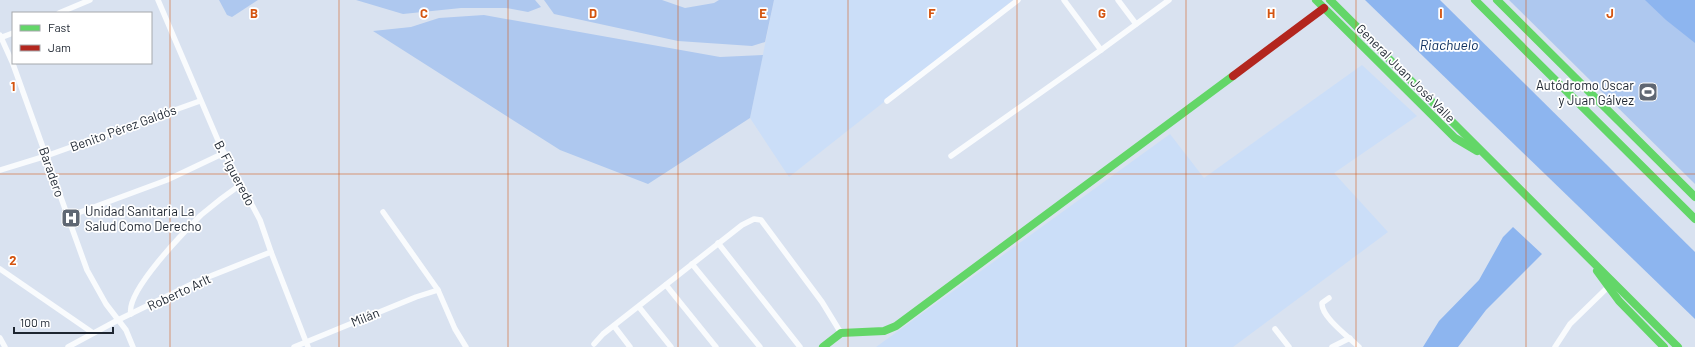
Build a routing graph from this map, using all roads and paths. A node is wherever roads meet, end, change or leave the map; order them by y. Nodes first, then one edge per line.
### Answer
1 (90, 0) edge
2 (158, 0) edge
3 (1018, 0) edge
4 (1064, 0) edge
5 (1118, 0) edge
6 (1169, 0) edge
7 (1316, 0) edge
8 (1330, 0) edge
9 (1475, 0) edge
10 (1497, 0) edge
11 (1324, 8) junction
12 (62, 12) edge
13 (1136, 24) junction
14 (12, 33) edge
15 (0, 37) edge
16 (1101, 50) junction
17 (12, 62) edge
18 (13, 64) edge
19 (200, 101) junction
20 (887, 101) dead end
21 (224, 153) junction
22 (46, 156) junction
23 (951, 156) dead end
24 (1486, 156) junction
25 (0, 170) edge
26 (240, 185) junction
27 (1695, 197) edge
28 (383, 212) dead end
29 (67, 217) junction
30 (1695, 219) edge
31 (718, 243) junction
32 (271, 252) junction
33 (1590, 260) junction
34 (692, 264) junction
35 (0, 269) edge
36 (666, 285) junction
37 (1607, 288) junction
38 (438, 290) junction
39 (1329, 298) dead end
40 (639, 307) junction
41 (131, 314) junction
42 (118, 320) junction
43 (614, 326) junction
44 (1275, 329) dead end
45 (93, 333) junction
46 (841, 333) junction
47 (0, 338) edge
48 (1350, 338) junction
49 (307, 344) edge
50 (594, 344) dead end
51 (5, 347) edge
52 (68, 347) edge
53 (133, 347) edge
54 (294, 347) edge
55 (466, 347) edge
56 (630, 347) edge
57 (671, 347) edge
58 (716, 347) edge
59 (760, 347) edge
60 (800, 347) edge
61 (823, 347) edge
62 (1289, 347) edge
63 (1332, 347) edge
64 (1358, 347) edge
65 (1555, 347) edge
66 (1664, 347) edge
67 (1678, 347) edge

1 - 12 street
2 - 19 street, B. Figueredo
3 - 20 street
4 - 16 street
5 - 13 street
6 - 13 street
7 - 11 main road, General Juan José Valle
8 - 24 main road, General Juan José Valle
9 - 30 main road
10 - 27 main road
11 - 24 main road, General Juan José Valle
11 - 46 main road
13 - 16 street
14 - 15 street
15 - 17 street, Baradero
16 - 23 street
18 - 22 street, Baradero
19 - 21 street, B. Figueredo
19 - 22 street, Benito Pérez Galdós
21 - 26 street, B. Figueredo
21 - 29 street
22 - 25 street, Benito Pérez Galdós
22 - 29 street, Baradero
24 - 33 main road, General Juan José Valle
26 - 32 street, B. Figueredo
26 - 41 street
28 - 38 street
29 - 42 street, Baradero
31 - 34 street
31 - 46 street
31 - 60 street
32 - 41 street, Roberto Arlt
32 - 49 street, B. Figueredo
33 - 37 main road, General Juan José Valle
33 - 67 main road, General Juan José Valle
34 - 36 street
34 - 59 street
35 - 45 street
36 - 40 street
36 - 58 street
37 - 65 street
37 - 66 main road, General Juan José Valle
38 - 49 street, Milán
38 - 55 street
39 - 48 street
40 - 43 street
40 - 57 street
41 - 42 street, Roberto Arlt
42 - 45 street, Roberto Arlt
42 - 53 street, Baradero
43 - 50 street
43 - 56 street
44 - 62 street
45 - 52 street, Roberto Arlt
46 - 61 main road
47 - 51 street
48 - 63 street
48 - 64 street
49 - 54 street, Milán

